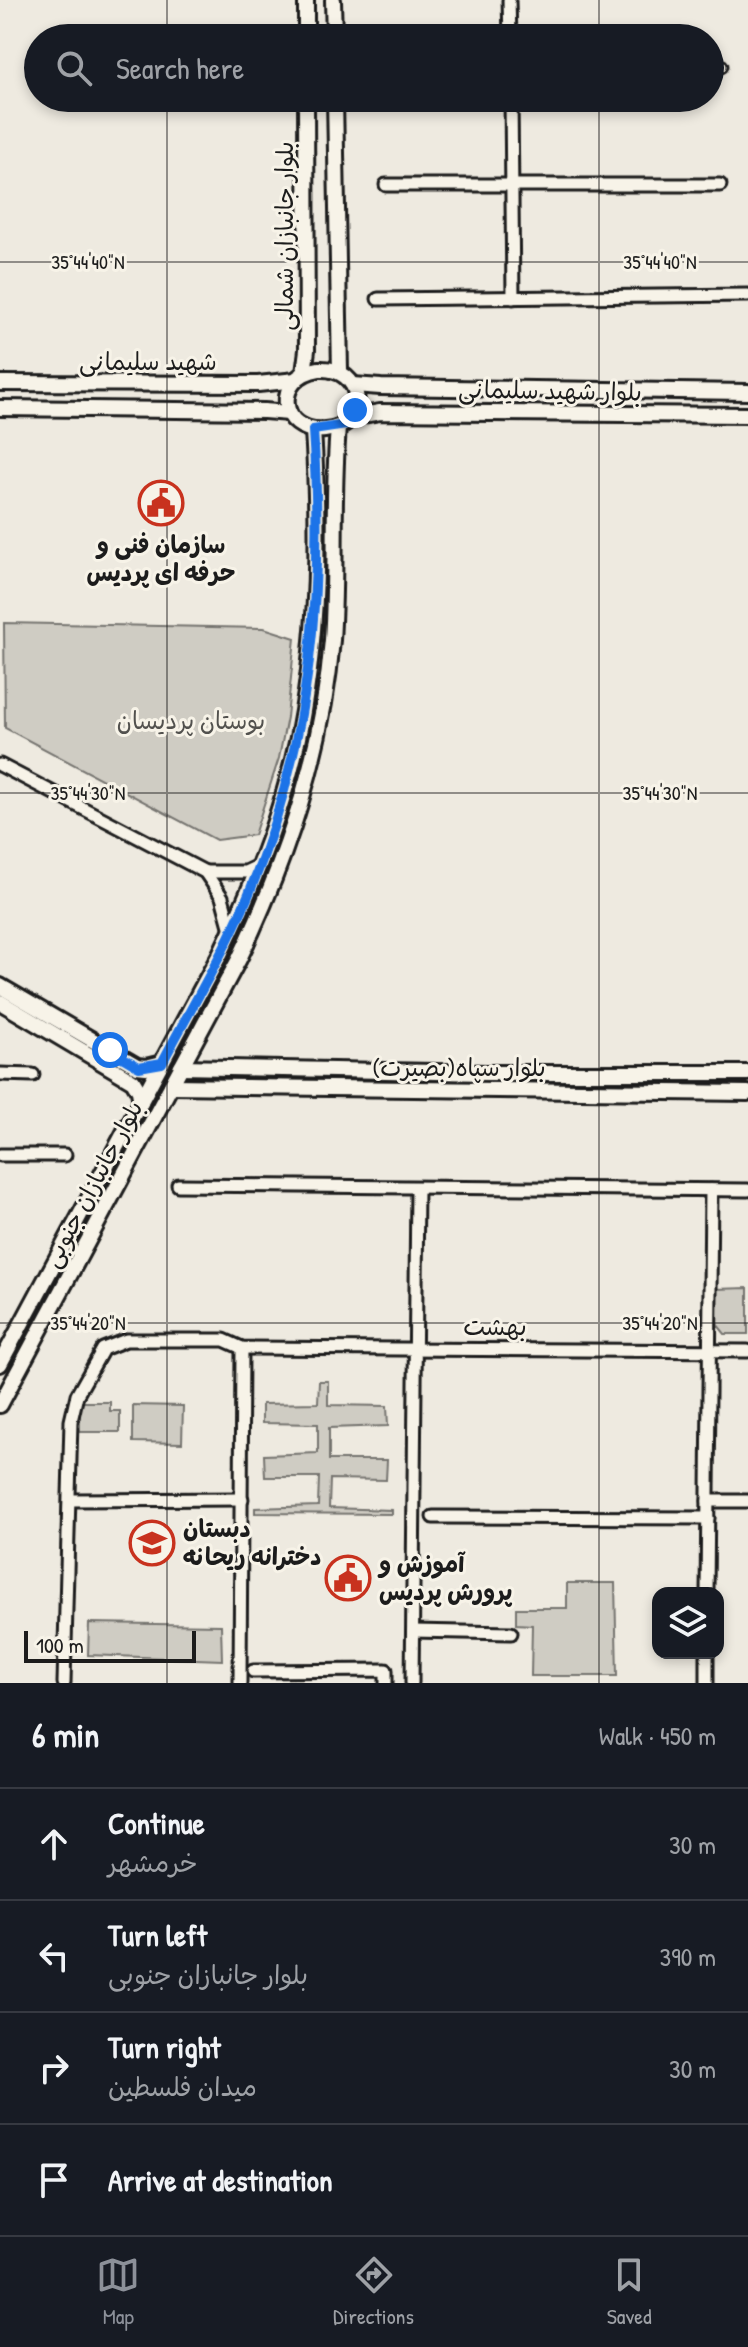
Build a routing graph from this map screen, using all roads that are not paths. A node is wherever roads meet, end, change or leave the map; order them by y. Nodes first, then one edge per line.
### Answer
1 (306, 0) edge
2 (333, 0) edge
3 (509, 0) edge
4 (306, 24) edge
5 (334, 24) edge
6 (510, 24) edge
7 (306, 112) edge
8 (335, 112) edge
9 (511, 112) edge
10 (386, 185) dead end
11 (720, 185) dead end
12 (512, 186) junction
13 (748, 295) edge
14 (513, 298) junction
15 (378, 299) dead end
16 (340, 372) junction
17 (300, 376) junction
18 (0, 383) edge
19 (353, 385) junction
20 (748, 392) edge
21 (0, 408) edge
22 (289, 413) junction
23 (748, 415) edge
24 (352, 417) junction
25 (338, 428) junction
26 (313, 430) junction
27 (0, 765) edge
28 (260, 864) junction
29 (205, 872) junction
30 (232, 931) junction
31 (0, 986) edge
32 (0, 1002) edge
33 (162, 1063) junction
34 (139, 1067) junction
35 (181, 1067) junction
36 (487, 1073) junction
37 (748, 1073) edge
38 (0, 1074) edge
39 (33, 1075) dead end
40 (133, 1081) junction
41 (171, 1086) junction
42 (487, 1090) junction
43 (748, 1093) edge
44 (141, 1103) junction
45 (0, 1155) edge
46 (65, 1155) dead end
47 (178, 1185) dead end
48 (417, 1188) junction
49 (711, 1190) junction
50 (748, 1190) edge
51 (242, 1348) junction
52 (415, 1349) junction
53 (709, 1350) junction
54 (748, 1351) edge
55 (0, 1364) edge
56 (0, 1405) edge
57 (242, 1499) junction
58 (71, 1500) junction
59 (708, 1501) junction
60 (748, 1501) edge
61 (433, 1517) dead end
62 (708, 1518) junction
63 (707, 1587) edge
64 (413, 1631) junction
65 (511, 1633) dead end
66 (707, 1659) edge
67 (253, 1671) dead end
68 (64, 1683) edge
69 (240, 1683) edge
70 (386, 1683) edge
71 (412, 1683) edge
72 (707, 1683) edge

1 - 4 main road
2 - 5 main road
3 - 6 street
7 - 17 main road, بلوار جانبازان شمالی
8 - 16 main road, بلوار جانبازان شمالی
9 - 12 street
10 - 12 street
11 - 12 street
12 - 14 street
13 - 14 street
14 - 15 street
16 - 17 main road
16 - 19 main road
17 - 18 main road, شهید سلیمانی
17 - 22 main road
19 - 20 main road, بلوار شهید سلیمانی
19 - 24 main road
21 - 22 main road, شهید سلیمانی
22 - 26 main road
23 - 24 main road, بلوار شهید سلیمانی
24 - 25 main road
25 - 26 main road
25 - 35 main road, بلوار جانبازان جنوبی
26 - 28 main road, بلوار جانبازان جنوبی
27 - 29 street
28 - 29 street
28 - 30 main road, بلوار جانبازان جنوبی
29 - 30 street
30 - 33 main road, بلوار جانبازان جنوبی
31 - 34 main road
32 - 40 main road
33 - 34 main road
33 - 44 main road, بلوار جانبازان جنوبی
34 - 40 main road
35 - 36 main road, بلوار سپاه(بصیرت)
35 - 41 main road, بلوار جانبازان جنوبی
36 - 37 main road, بلوار سپاه(بصیرت)
36 - 42 street
38 - 39 street
40 - 44 main road
41 - 42 main road, بلوار سپاه(بصیرت)
41 - 56 main road, بلوار جانبازان جنوبی
42 - 43 main road, بلوار سپاه(بصیرت)
44 - 55 main road, بلوار جانبازان جنوبی
45 - 46 street
47 - 48 street
48 - 49 street
48 - 52 street
49 - 50 street
49 - 53 street
51 - 52 street, بهشت
51 - 57 street
51 - 58 street, بهشت
52 - 53 street, بهشت
52 - 64 street
53 - 54 street, بهشت
53 - 59 street
57 - 58 street
57 - 69 street
58 - 68 street, بهشت
59 - 60 street
59 - 62 street
61 - 62 street
62 - 63 street
64 - 65 street
64 - 71 street
66 - 72 street
67 - 70 street

